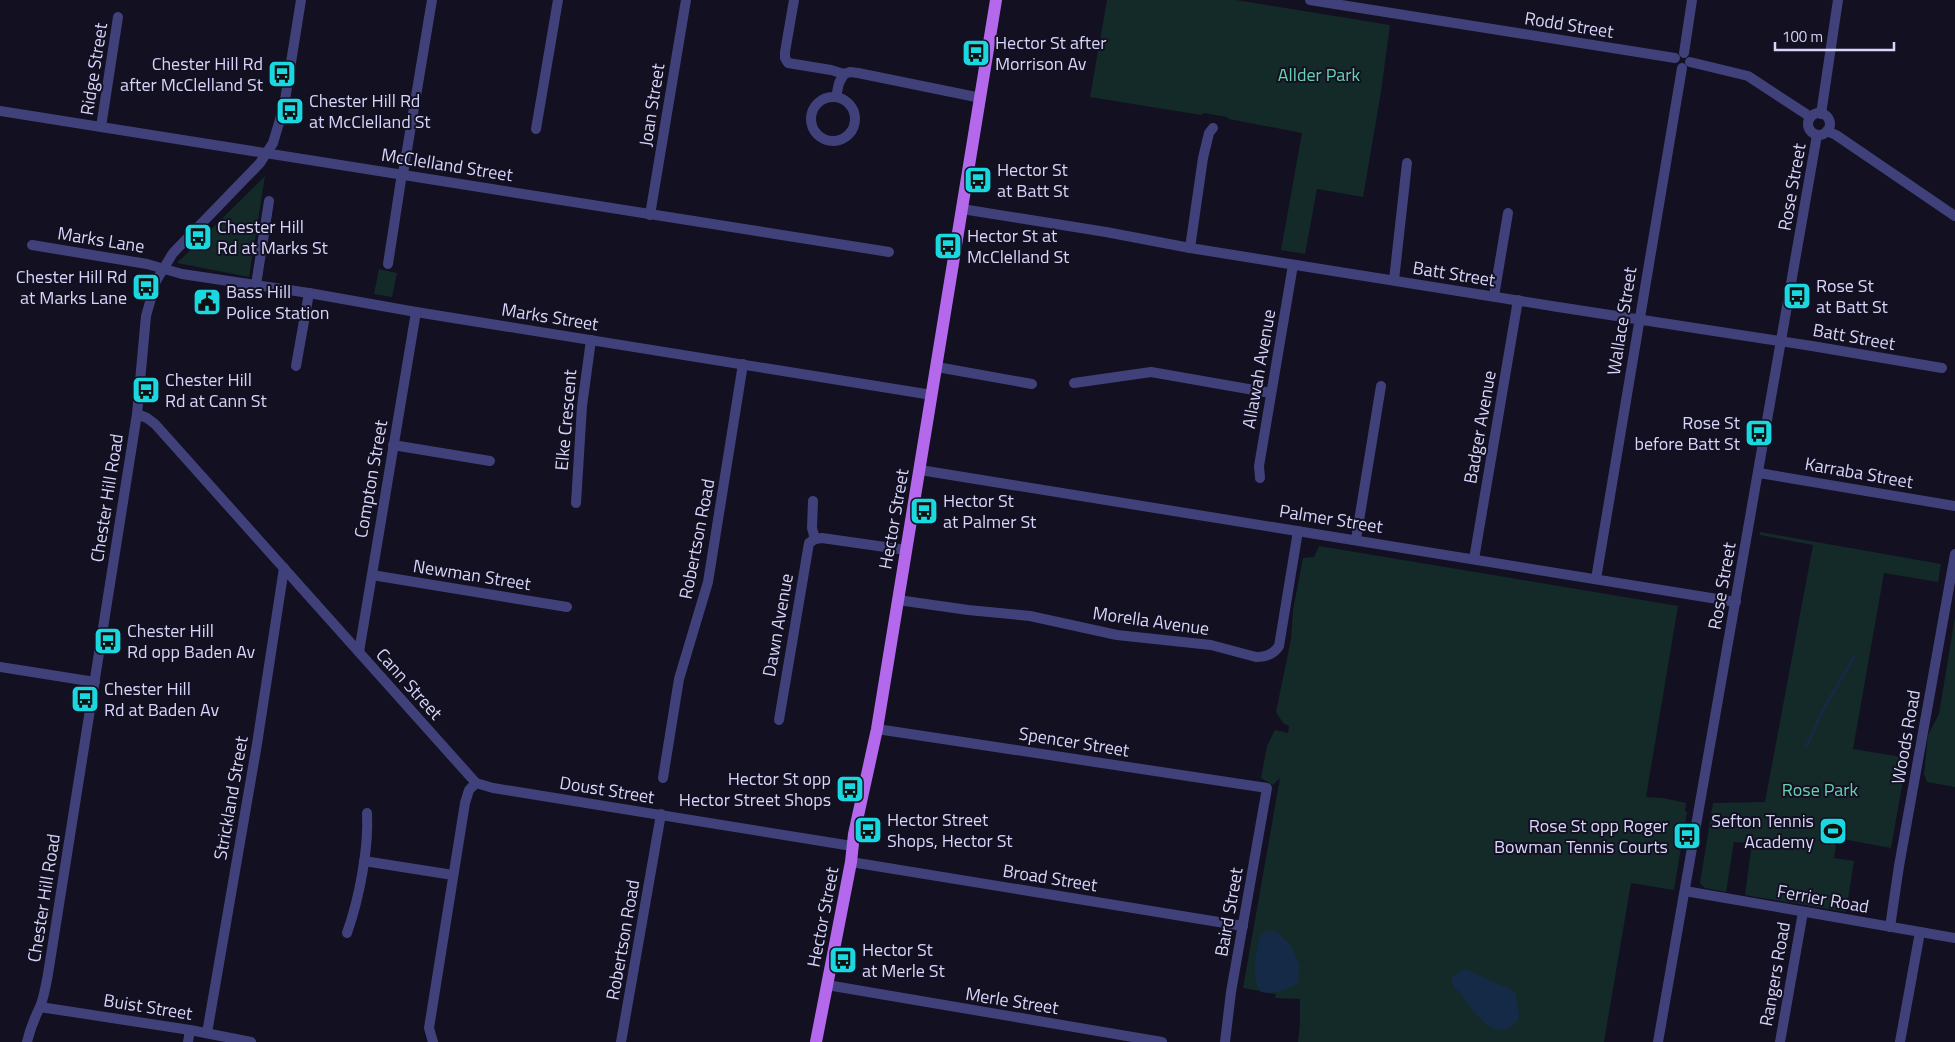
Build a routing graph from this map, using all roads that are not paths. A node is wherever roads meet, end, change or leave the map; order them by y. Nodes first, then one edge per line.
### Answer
1 (301, 0) edge
2 (432, 0) edge
3 (558, 0) edge
4 (686, 0) edge
5 (794, 0) edge
6 (996, 0) edge
7 (1310, 0) edge
8 (1692, 0) edge
9 (1838, 0) edge
10 (118, 17) dead end
11 (1679, 55) junction
12 (1686, 65) junction
13 (844, 74) junction
14 (836, 97) junction
15 (981, 98) junction
16 (0, 111) edge
17 (1822, 114) junction
18 (1810, 118) junction
19 (101, 127) junction
20 (1213, 128) dead end
21 (536, 129) dead end
22 (1822, 133) junction
23 (267, 153) junction
24 (1407, 163) dead end
25 (402, 174) junction
26 (269, 201) dead end
27 (962, 209) junction
28 (1508, 213) dead end
29 (650, 214) junction
30 (1955, 216) edge
31 (32, 245) dead end
32 (1190, 248) junction
33 (889, 252) dead end
34 (388, 264) dead end
35 (1293, 264) junction
36 (164, 267) junction
37 (1394, 280) junction
38 (256, 285) junction
39 (309, 293) junction
40 (1494, 296) junction
41 (1518, 300) junction
42 (416, 312) junction
43 (1639, 320) junction
44 (591, 340) junction
45 (1781, 341) junction
46 (743, 364) junction
47 (296, 366) dead end
48 (936, 368) junction
49 (1942, 368) dead end
50 (1074, 383) dead end
51 (1032, 384) dead end
52 (1381, 386) dead end
53 (1271, 393) junction
54 (932, 395) junction
55 (137, 414) junction
56 (394, 445) junction
57 (490, 461) dead end
58 (920, 470) junction
59 (1759, 472) junction
60 (1260, 478) dead end
61 (813, 501) dead end
62 (576, 503) dead end
63 (1955, 506) edge
64 (1298, 531) junction
65 (815, 539) junction
66 (1356, 539) junction
67 (906, 550) junction
68 (1955, 554) edge
69 (1474, 559) junction
70 (284, 568) junction
71 (372, 575) junction
72 (1596, 579) junction
73 (898, 600) junction
74 (1736, 602) junction
75 (567, 608) dead end
76 (359, 652) junction
77 (0, 666) edge
78 (95, 682) junction
79 (779, 720) dead end
80 (877, 729) junction
81 (663, 778) dead end
82 (476, 782) junction
83 (1267, 788) joint
84 (367, 813) dead end
85 (660, 814) junction
86 (852, 846) junction
87 (364, 861) junction
88 (852, 862) junction
89 (453, 875) junction
90 (1685, 891) junction
91 (1803, 912) junction
92 (1243, 926) junction
93 (1890, 927) junction
94 (1920, 932) junction
95 (347, 933) dead end
96 (1955, 938) edge
97 (827, 985) junction
98 (40, 1007) junction
99 (190, 1030) junction
100 (207, 1033) junction
101 (27, 1042) edge
102 (188, 1042) edge
103 (251, 1042) edge
104 (433, 1042) edge
105 (621, 1042) edge
106 (816, 1042) edge
107 (1162, 1042) edge
108 (1225, 1042) edge
109 (1658, 1042) edge
110 (1780, 1042) edge
111 (1900, 1042) edge

1 - 23 street, Chester Hill Road
2 - 25 street
3 - 21 street
4 - 29 street, Joan Street
5 - 13 street
6 - 15 main road, Hector Street
7 - 11 street, Rodd Street
8 - 11 street
9 - 17 street
10 - 19 street, Ridge Street
11 - 12 street
12 - 18 street
12 - 43 street, Wallace Street
13 - 14 street
13 - 15 street
14 - 14 street
15 - 27 main road, Hector Street
16 - 19 street, McClelland Street
17 - 18 street
17 - 22 street
18 - 22 street
19 - 23 street, McClelland Street
20 - 32 street
22 - 30 street
22 - 45 street, Rose Street
23 - 25 street, McClelland Street
23 - 36 street, Chester Hill Road
24 - 37 street
25 - 29 street, McClelland Street
25 - 34 street
26 - 38 street
27 - 32 street, Batt Street
27 - 48 main road, Hector Street
28 - 40 street
29 - 33 street, McClelland Street
31 - 36 street, Marks Lane
32 - 35 street, Batt Street
35 - 37 street, Batt Street
35 - 53 street, Allawah Avenue
36 - 38 street, Marks Street
36 - 55 street, Chester Hill Road
37 - 40 street, Batt Street
38 - 39 street, Marks Street
39 - 42 street, Marks Street
39 - 47 street
40 - 41 street, Batt Street
41 - 43 street, Batt Street
41 - 69 street, Badger Avenue
42 - 44 street, Marks Street
42 - 56 street, Compton Street
43 - 45 street, Batt Street
43 - 72 street, Wallace Street
44 - 46 street, Marks Street
44 - 62 street, Elke Crescent
45 - 49 street, Batt Street
45 - 59 street, Rose Street
46 - 54 street, Marks Street
46 - 81 street, Robertson Road
48 - 51 street
48 - 54 main road, Hector Street
50 - 53 street
52 - 66 street
53 - 60 street, Allawah Avenue
54 - 58 main road, Hector Street
55 - 70 street, Cann Street
55 - 78 street, Chester Hill Road
56 - 57 street
56 - 71 street, Compton Street
58 - 64 street, Palmer Street
58 - 67 main road, Hector Street
59 - 63 street, Karraba Street
59 - 74 street, Rose Street
61 - 65 street, Dawn Avenue
64 - 66 street, Palmer Street
64 - 73 street, Morella Avenue
65 - 67 street
65 - 79 street, Dawn Avenue
66 - 69 street, Palmer Street
67 - 73 main road, Hector Street
68 - 93 street, Woods Road
69 - 72 street, Palmer Street
70 - 76 street, Cann Street
70 - 100 street, Strickland Street
71 - 75 street, Newman Street
71 - 76 street, Compton Street
72 - 74 street, Palmer Street
73 - 80 main road, Hector Street
74 - 90 street, Rose Street
76 - 82 street, Cann Street
77 - 78 street
78 - 98 street, Chester Hill Road
80 - 83 street, Spencer Street
80 - 86 main road, Hector Street
82 - 85 street, Doust Street
82 - 89 street
83 - 92 street, Baird Street
84 - 87 street
85 - 86 street, Doust Street
85 - 105 street, Robertson Road
86 - 88 main road, Hector Street
87 - 89 street
87 - 95 street
88 - 92 street, Broad Street
88 - 97 main road, Hector Street
89 - 104 street
90 - 91 street, Ferrier Road
90 - 109 street, Rose Street
91 - 93 street, Ferrier Road
91 - 110 street, Rangers Road
92 - 108 street, Baird Street
93 - 94 street, Ferrier Road
94 - 96 street, Ferrier Road
94 - 111 street
97 - 106 main road, Hector Street
97 - 107 street, Merle Street
98 - 99 street, Buist Street
98 - 101 street, Chester Hill Road
99 - 100 street, Buist Street
99 - 102 street
100 - 103 street, Buist Street

